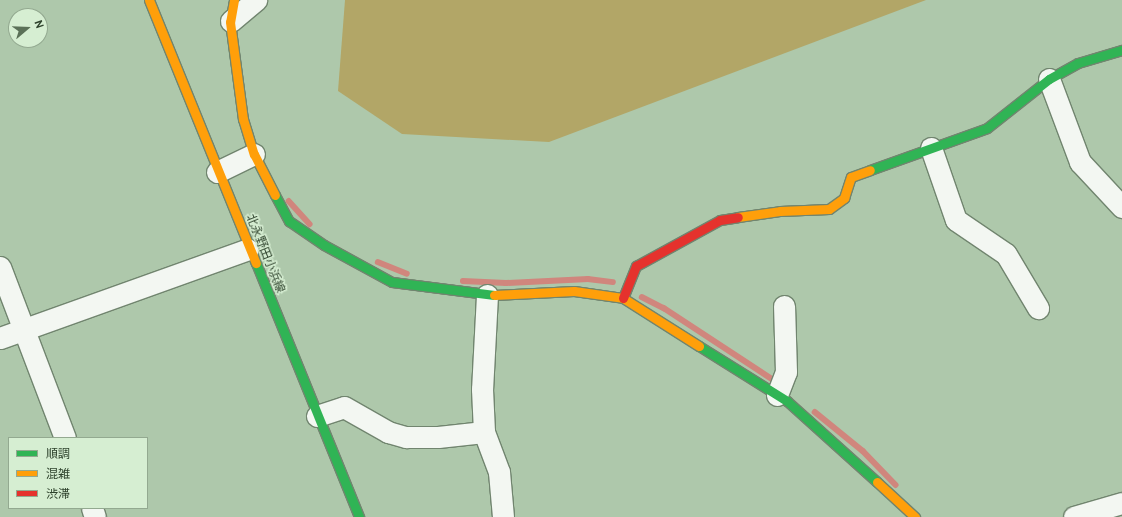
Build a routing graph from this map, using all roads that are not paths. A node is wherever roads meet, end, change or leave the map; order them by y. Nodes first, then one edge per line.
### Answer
1 (149, 0) edge
2 (246, 3) edge
3 (230, 21) joint
4 (1122, 50) edge
5 (1049, 79) junction
6 (931, 148) junction
7 (254, 154) junction
8 (217, 172) junction
9 (1122, 207) edge
10 (248, 249) junction
11 (0, 267) edge
12 (487, 295) junction
13 (623, 298) junction
14 (784, 306) dead end
15 (1038, 308) dead end
16 (25, 329) junction
17 (0, 338) edge
18 (777, 395) junction
19 (317, 416) junction
20 (484, 432) junction
21 (65, 437) edge
22 (1122, 503) edge
23 (359, 517) edge
24 (503, 517) edge
25 (915, 517) edge
26 (1074, 517) edge

1 - 8 street, 北永野田小浜線
2 - 3 street
3 - 7 street
4 - 5 street
5 - 6 street
5 - 9 street
6 - 13 street
6 - 15 street
7 - 8 street
7 - 12 street
8 - 10 street, 北永野田小浜線
10 - 16 street
10 - 19 street, 北永野田小浜線
11 - 16 street
12 - 13 street
12 - 20 street
13 - 18 street
14 - 18 street
16 - 17 street
16 - 21 street
18 - 25 street
19 - 20 street
19 - 23 street, 北永野田小浜線
20 - 24 street
22 - 26 street

